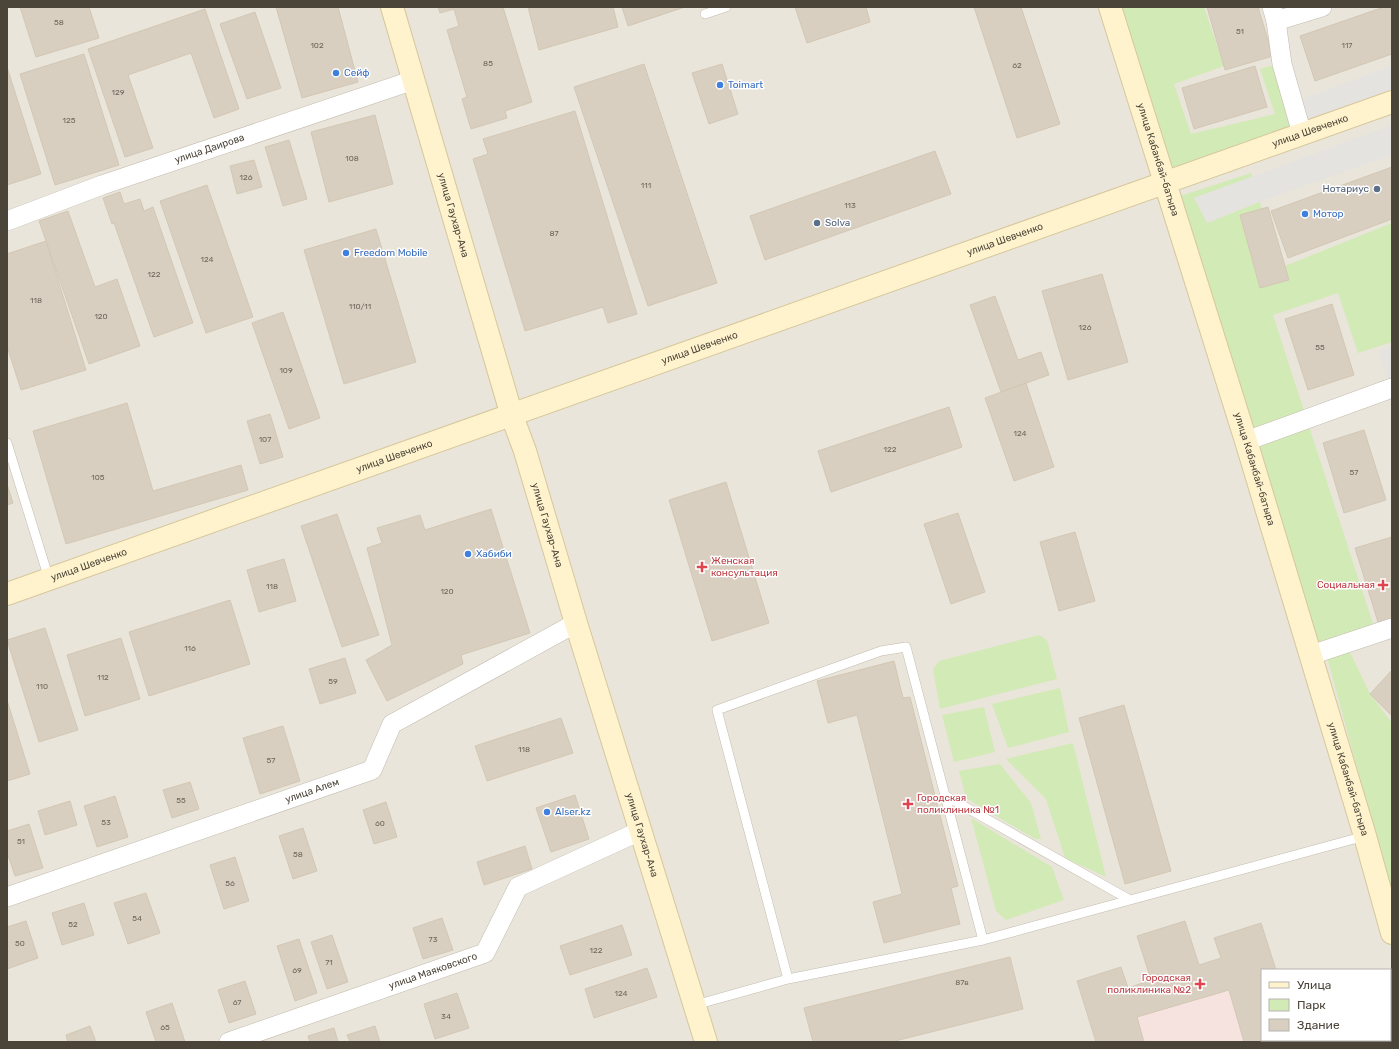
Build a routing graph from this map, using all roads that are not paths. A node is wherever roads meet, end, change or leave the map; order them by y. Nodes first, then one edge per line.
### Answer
1 (392, 7) edge
2 (726, 7) edge
3 (1110, 7) edge
4 (1322, 7) edge
5 (705, 14) dead end
6 (1274, 14) edge
7 (414, 80) junction
8 (1392, 102) edge
9 (1302, 134) junction
10 (1165, 182) junction
11 (7, 221) edge
12 (1392, 388) edge
13 (512, 416) junction
14 (1246, 441) junction
15 (7, 443) edge
16 (49, 580) junction
17 (7, 594) edge
18 (576, 623) junction
19 (1392, 628) edge
20 (1311, 655) junction
21 (944, 795) junction
22 (640, 831) junction
23 (1365, 836) junction
24 (7, 897) edge
25 (1130, 900) junction
26 (1392, 933) edge
27 (983, 940) junction
28 (788, 979) junction
29 (695, 1005) junction
30 (229, 1042) edge
31 (706, 1042) edge

1 - 7 street, улица Гаухар-Ана
2 - 5 lane
3 - 10 street, улица Кабанбай-батыра
4 - 6 street
6 - 9 street
7 - 11 street, улица Даирова
7 - 13 street, улица Гаухар-Ана
8 - 9 street, улица Шевченко
9 - 10 street, улица Шевченко
10 - 13 street, улица Шевченко
10 - 14 street, улица Кабанбай-батыра
12 - 14 street
13 - 16 street, улица Шевченко
13 - 18 street, улица Гаухар-Ана
14 - 20 street, улица Кабанбай-батыра
15 - 16 lane
16 - 17 street, улица Шевченко
18 - 22 street, улица Гаухар-Ана
18 - 24 street, улица Алем
19 - 20 street
20 - 23 street, улица Кабанбай-батыра
21 - 25 lane
21 - 27 lane
21 - 28 lane
22 - 29 street, улица Гаухар-Ана
22 - 30 street, улица Маяковского
23 - 25 lane
23 - 26 street, улица Кабанбай-батыра
25 - 27 lane
27 - 28 lane
28 - 29 lane
29 - 31 street, улица Гаухар-Ана

